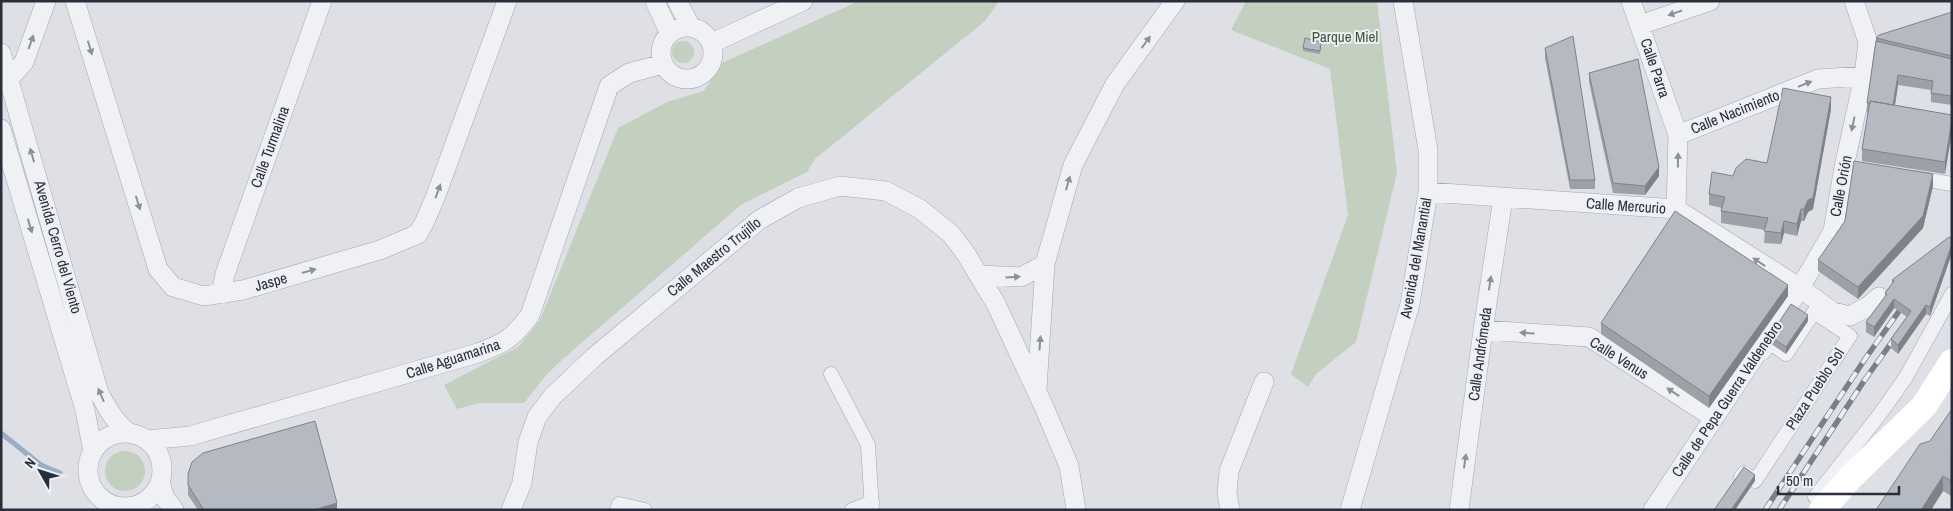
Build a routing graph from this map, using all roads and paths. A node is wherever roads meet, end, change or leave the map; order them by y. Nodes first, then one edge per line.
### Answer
1 (46, 1) edge
2 (75, 1) edge
3 (322, 1) edge
4 (507, 1) edge
5 (654, 1) edge
6 (677, 1) edge
7 (803, 1) edge
8 (1175, 1) edge
9 (1403, 1) edge
10 (1630, 1) edge
11 (1710, 1) edge
12 (1854, 1) edge
13 (1640, 25) junction
14 (691, 27) junction
15 (670, 32) junction
16 (712, 43) junction
17 (1, 53) edge
18 (663, 64) junction
19 (1864, 76) junction
20 (10, 78) junction
21 (1, 129) edge
22 (1678, 135) junction
23 (1906, 176) edge
24 (1952, 184) edge
25 (1428, 192) junction
26 (1503, 198) junction
27 (1676, 209) junction
28 (1045, 264) junction
29 (979, 276) junction
30 (1800, 288) junction
31 (221, 294) junction
32 (1952, 294) edge
33 (1879, 296) dead end
34 (1483, 330) junction
35 (1952, 362) edge
36 (831, 374) dead end
37 (1264, 382) dead end
38 (1037, 391) junction
39 (1714, 418) junction
40 (190, 436) junction
41 (138, 437) junction
42 (93, 452) junction
43 (161, 476) junction
44 (1734, 488) edge
45 (95, 490) junction
46 (1818, 504) edge
47 (872, 506) edge
48 (133, 508) edge
49 (96, 510) edge
50 (174, 510) edge
51 (510, 510) edge
52 (617, 510) edge
53 (645, 510) edge
54 (852, 510) edge
55 (1076, 510) edge
56 (1230, 510) edge
57 (1350, 510) edge
58 (1459, 510) edge
59 (1653, 510) edge
60 (1658, 510) edge

20 -> 1 street
2 -> 31 street, Jaspe
3 - 31 street, Calle Turmalina
31 -> 4 street, Jaspe
5 - 15 street
6 - 14 street
7 - 16 street
28 -> 8 street
9 - 25 street, Avenida del Manantial
10 - 13 street, Calle Parra
11 -> 13 street
12 - 19 street, Calle Orión
13 - 22 street, Calle Parra
14 - 15 street
14 - 16 street
15 - 18 street
16 - 18 street
17 - 20 street, Avenida Cerro del Viento
18 - 40 street, Calle Aguamarina
22 -> 19 street, Calle Nacimiento
19 -> 30 street, Calle Orión
41 -> 20 street, Avenida Cerro del Viento
21 -> 42 street, Avenida Cerro del Viento
27 -> 22 street, Calle Nacimiento
23 - 24 street
25 - 26 street, Calle Mercurio
25 - 57 street, Avenida del Manantial
26 - 27 street, Calle Mercurio
34 -> 26 street, Calle Andrómeda
30 -> 27 street, Calle Mercurio
29 -> 28 street
38 -> 28 street
29 - 38 street, Calle Maestro Trujillo
29 - 51 street, Calle Maestro Trujillo
30 - 33 street, Calle Mercurio
30 - 39 street, Calle de Pepa Guerra Valdenebro
32 - 46 street
39 -> 34 street, Calle Venus
58 -> 34 street, Calle Andrómeda
35 - 46 main road
36 - 47 street
37 - 56 street
38 - 55 street, Calle Maestro Trujillo
39 - 59 street, Calle de Pepa Guerra Valdenebro
40 - 41 street, Calle Aguamarina
40 - 43 street
41 - 42 street
41 - 43 street
42 - 45 street
43 - 48 street
43 - 50 street
44 - 60 street, Plaza Pueblo Sol
45 - 48 street
45 - 49 street
47 - 54 street
52 - 53 street

